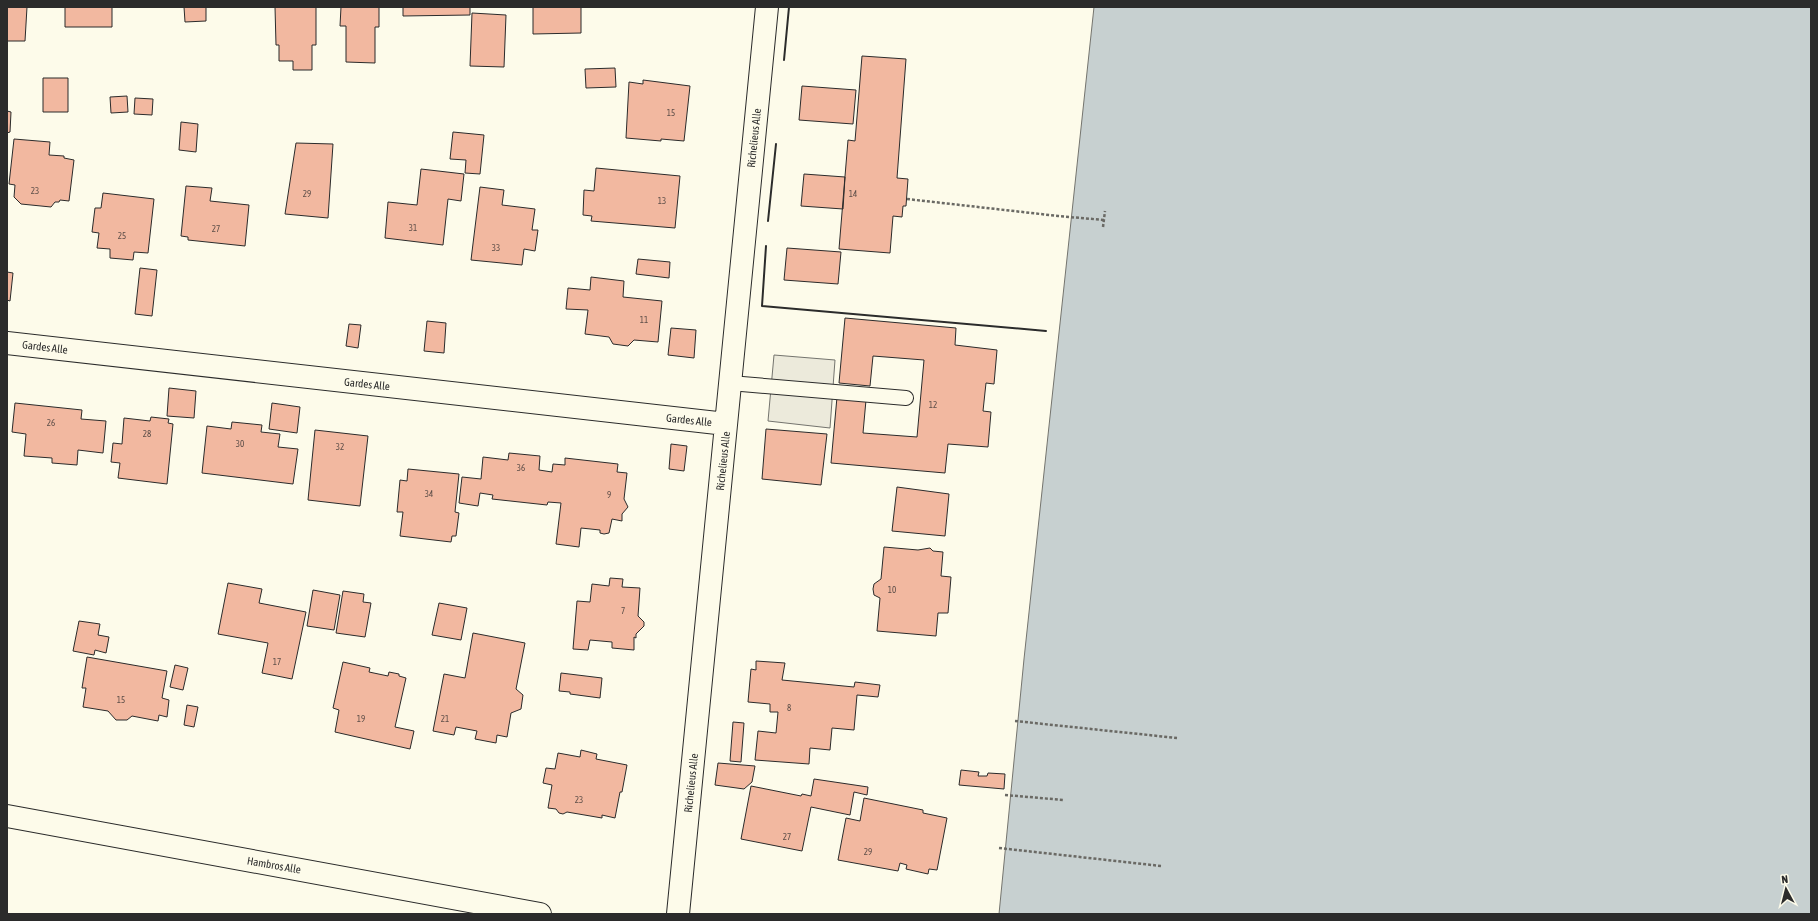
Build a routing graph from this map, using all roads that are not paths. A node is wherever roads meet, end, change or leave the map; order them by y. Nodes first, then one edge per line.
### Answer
1 (767, 7) edge
2 (7, 343) edge
3 (730, 383) junction
4 (906, 398) dead end
5 (726, 424) junction
6 (7, 816) edge
7 (540, 914) edge
8 (678, 914) edge

1 - 3 street, Richelieus Alle
2 - 5 street, Gardes Alle
3 - 4 lane
3 - 5 street, Richelieus Alle
5 - 8 street, Richelieus Alle
6 - 7 street, Hambros Alle

